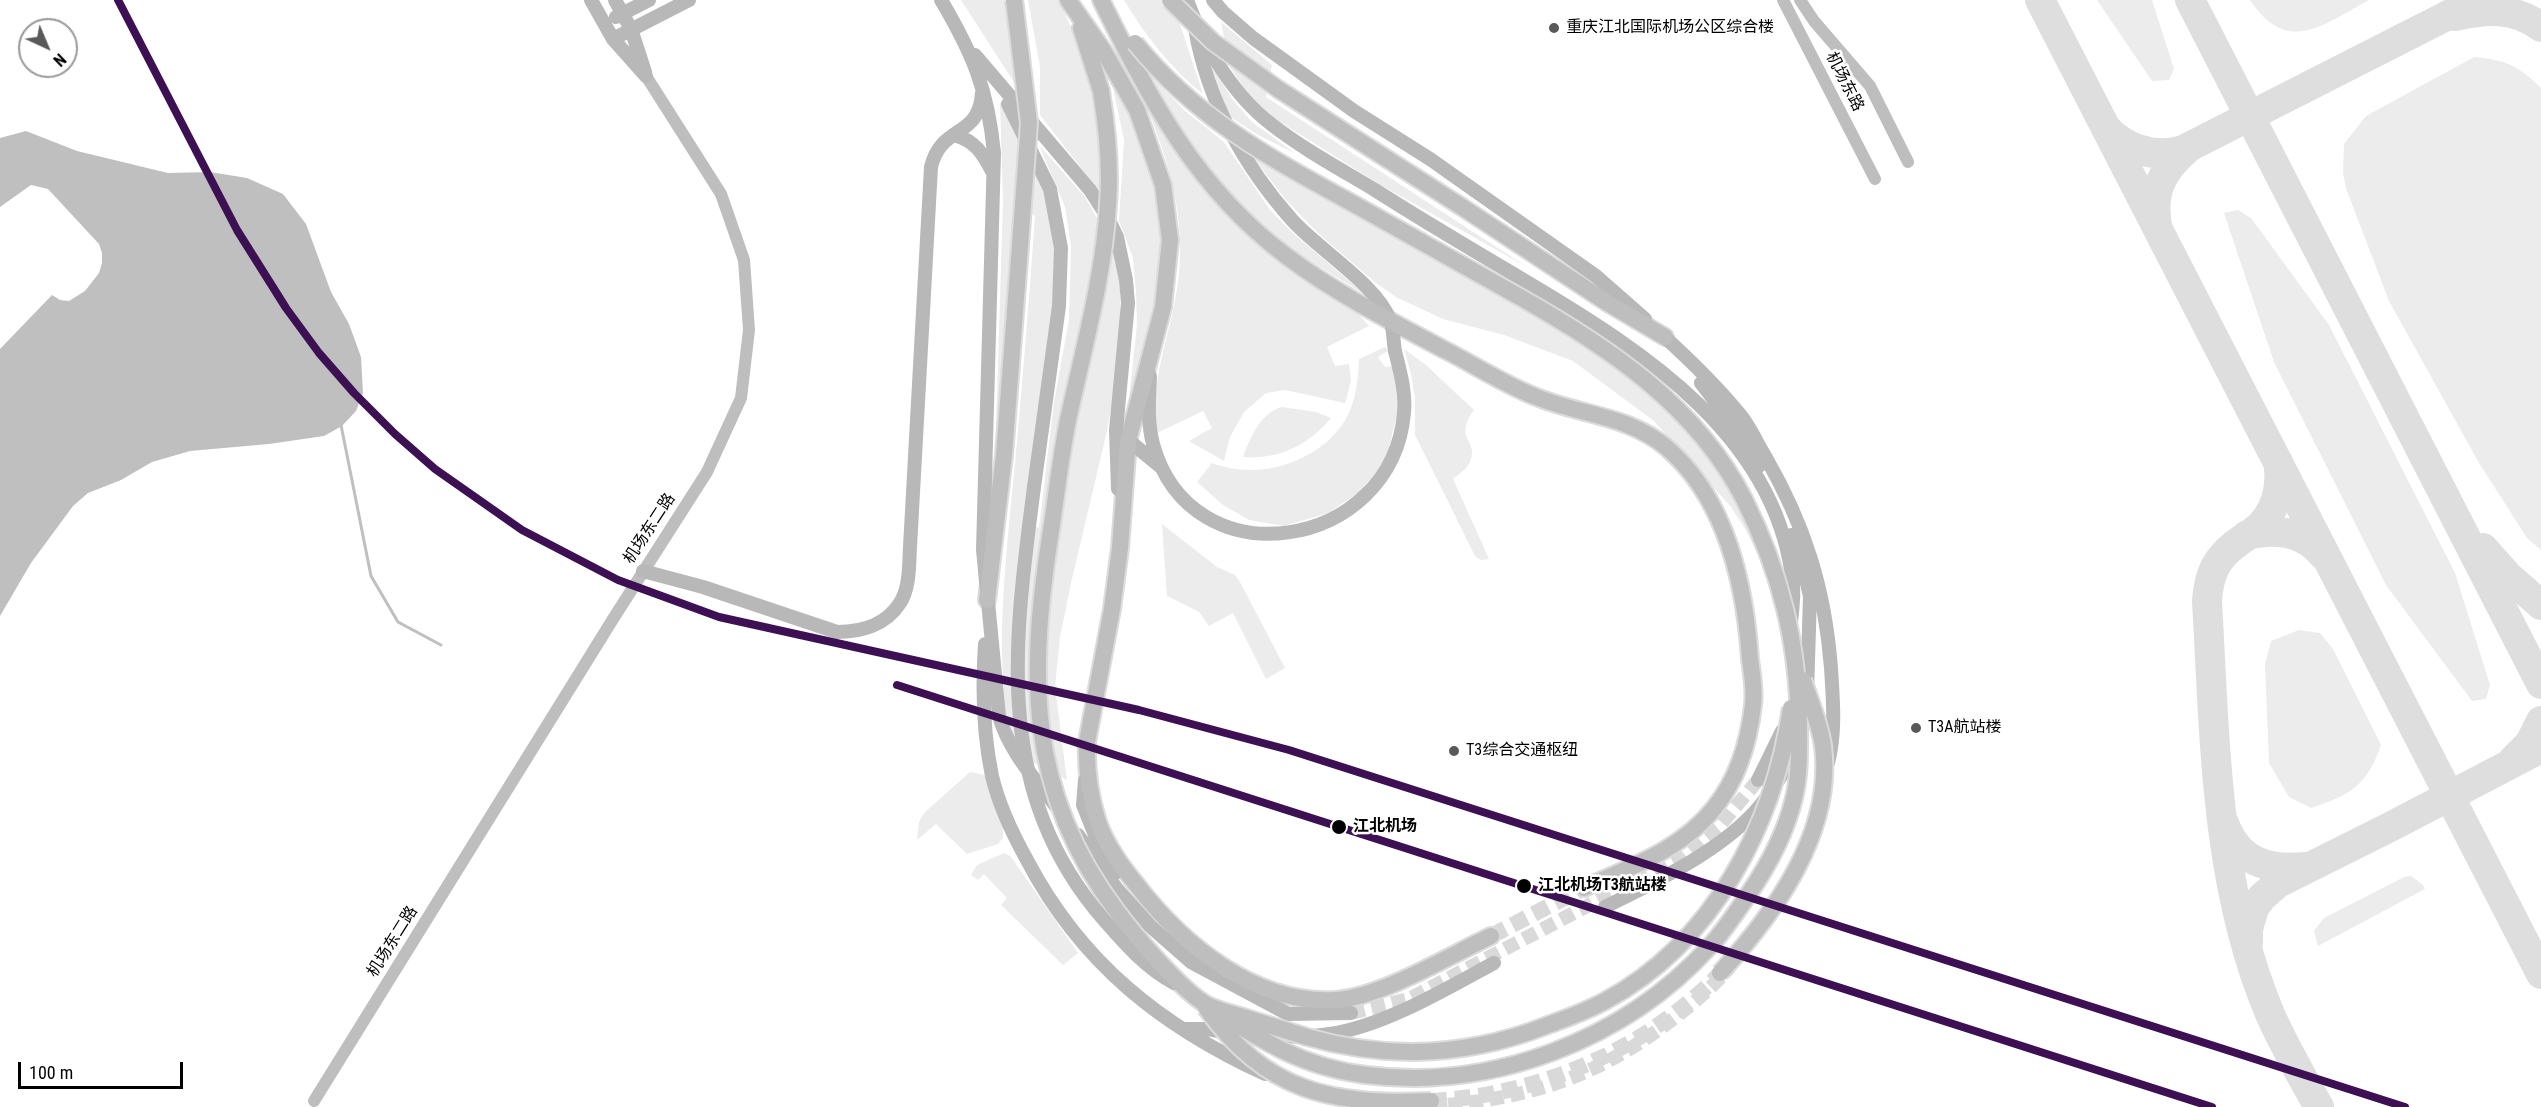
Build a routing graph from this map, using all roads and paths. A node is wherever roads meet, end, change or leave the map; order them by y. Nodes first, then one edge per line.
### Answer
1 (591, 0) edge
2 (615, 0) edge
3 (649, 0) edge
4 (689, 0) edge
5 (941, 0) edge
6 (1014, 0) edge
7 (1170, 0) edge
8 (1187, 0) edge
9 (1213, 0) edge
10 (1783, 0) edge
11 (1800, 0) edge
12 (1101, 1) edge
13 (1071, 5) edge
14 (623, 14) junction
15 (1194, 19) junction
16 (604, 23) junction
17 (631, 29) junction
18 (613, 39) junction
19 (967, 44) junction
20 (646, 76) junction
21 (998, 84) junction
22 (982, 85) junction
23 (954, 135) junction
24 (1908, 162) dead end
25 (993, 173) junction
26 (1875, 179) dead end
27 (1391, 321) junction
28 (1665, 337) junction
29 (1679, 351) junction
30 (1151, 359) junction
31 (1122, 435) junction
32 (1162, 468) junction
33 (643, 572) junction
34 (1810, 596) junction
35 (987, 600) junction
36 (1791, 628) junction
37 (1795, 662) junction
38 (1087, 760) junction
39 (1758, 780) tunnel mouth
40 (1584, 888) tunnel mouth
41 (1605, 907) dead end
42 (1150, 926) junction
43 (1491, 936) tunnel mouth
44 (1736, 959) tunnel mouth
45 (1494, 963) dead end
46 (1720, 973) tunnel mouth
47 (1184, 987) junction
48 (1205, 1004) junction
49 (1351, 1012) tunnel mouth
50 (1185, 1029) junction
51 (314, 1101) dead end
52 (1431, 1101) dead end
53 (1375, 1106) edge

1 - 16 main road
2 - 14 main road, 机场东二路
3 - 14 main road
4 - 17 main road
5 - 19 main road
6 - 35 highway, bridge
7 - 28 highway, bridge
8 - 15 main road
9 - 28 main road
10 - 26 street, 机场东路
11 - 24 street, 机场东路
12 - 27 highway
12 - 36 highway, bridge
13 - 30 highway
13 - 47 highway, bridge
14 - 16 main road
14 - 17 main road, 机场东二路
15 - 27 main road
15 - 36 main road
16 - 18 main road
17 - 18 main road
17 - 20 main road, 机场东二路
18 - 20 main road
19 - 21 main road
19 - 22 main road
20 - 33 street, 机场东二路
21 - 31 main road
21 - 47 main road, bridge
22 - 23 main road
22 - 25 main road
23 - 25 main road
23 - 33 main road
25 - 35 main road
27 - 32 main road
27 - 40 highway
28 - 29 main road
29 - 34 main road
29 - 44 main road
30 - 31 highway
30 - 32 main road
31 - 32 main road
31 - 38 highway
33 - 51 street, 机场东二路
34 - 39 main road
34 - 41 main road
35 - 42 main road
35 - 50 main road
36 - 37 highway, bridge
37 - 46 highway, bridge
37 - 48 highway, bridge
37 - 48 highway, bridge
38 - 42 main road
38 - 43 highway
42 - 49 main road
45 - 50 main road
47 - 48 highway, bridge
48 - 52 highway, bridge
50 - 53 main road

